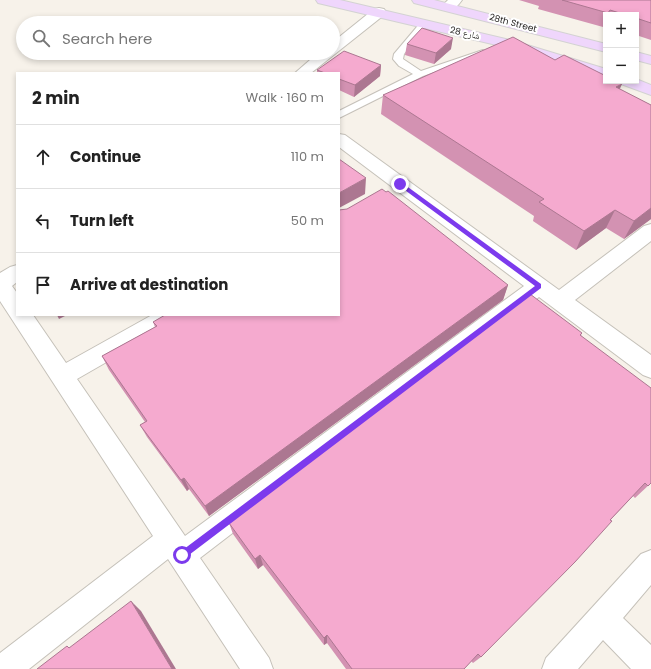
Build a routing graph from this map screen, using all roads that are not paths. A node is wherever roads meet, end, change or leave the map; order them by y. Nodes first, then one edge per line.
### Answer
1 (323, 0) edge
2 (419, 0) edge
3 (452, 3) edge
4 (379, 12) junction
5 (424, 24) junction
6 (340, 43) edge
7 (510, 44) junction
8 (603, 47) edge
9 (639, 57) edge
10 (318, 60) edge
11 (651, 60) edge
12 (303, 72) edge
13 (603, 73) edge
14 (420, 74) junction
15 (634, 84) edge
16 (651, 90) edge
17 (340, 114) edge
18 (340, 140) edge
19 (651, 231) edge
20 (16, 273) edge
21 (0, 284) edge
22 (539, 286) junction
23 (559, 301) junction
24 (16, 308) edge
25 (22, 316) edge
26 (168, 316) edge
27 (651, 368) edge
28 (63, 376) junction
29 (177, 547) junction
30 (651, 564) edge
31 (602, 619) junction
32 (651, 667) edge
33 (4, 669) edge
34 (258, 669) edge
35 (557, 669) edge

1 - 4 main road, شارع 28
2 - 3 main road, 28th Street
3 - 8 main road, 28th Street
4 - 5 main road, شارع 28
4 - 6 street
5 - 7 main road, شارع 28
5 - 14 lane
7 - 13 main road, شارع 28
7 - 14 lane
9 - 11 main road
10 - 12 street
14 - 17 lane
15 - 16 main road
18 - 22 street
19 - 23 street
20 - 21 street
21 - 24 street
22 - 23 street
22 - 29 street
23 - 27 street
25 - 28 street
26 - 28 street
28 - 29 street
29 - 33 street
29 - 34 street
30 - 31 street
31 - 32 street
31 - 35 street

